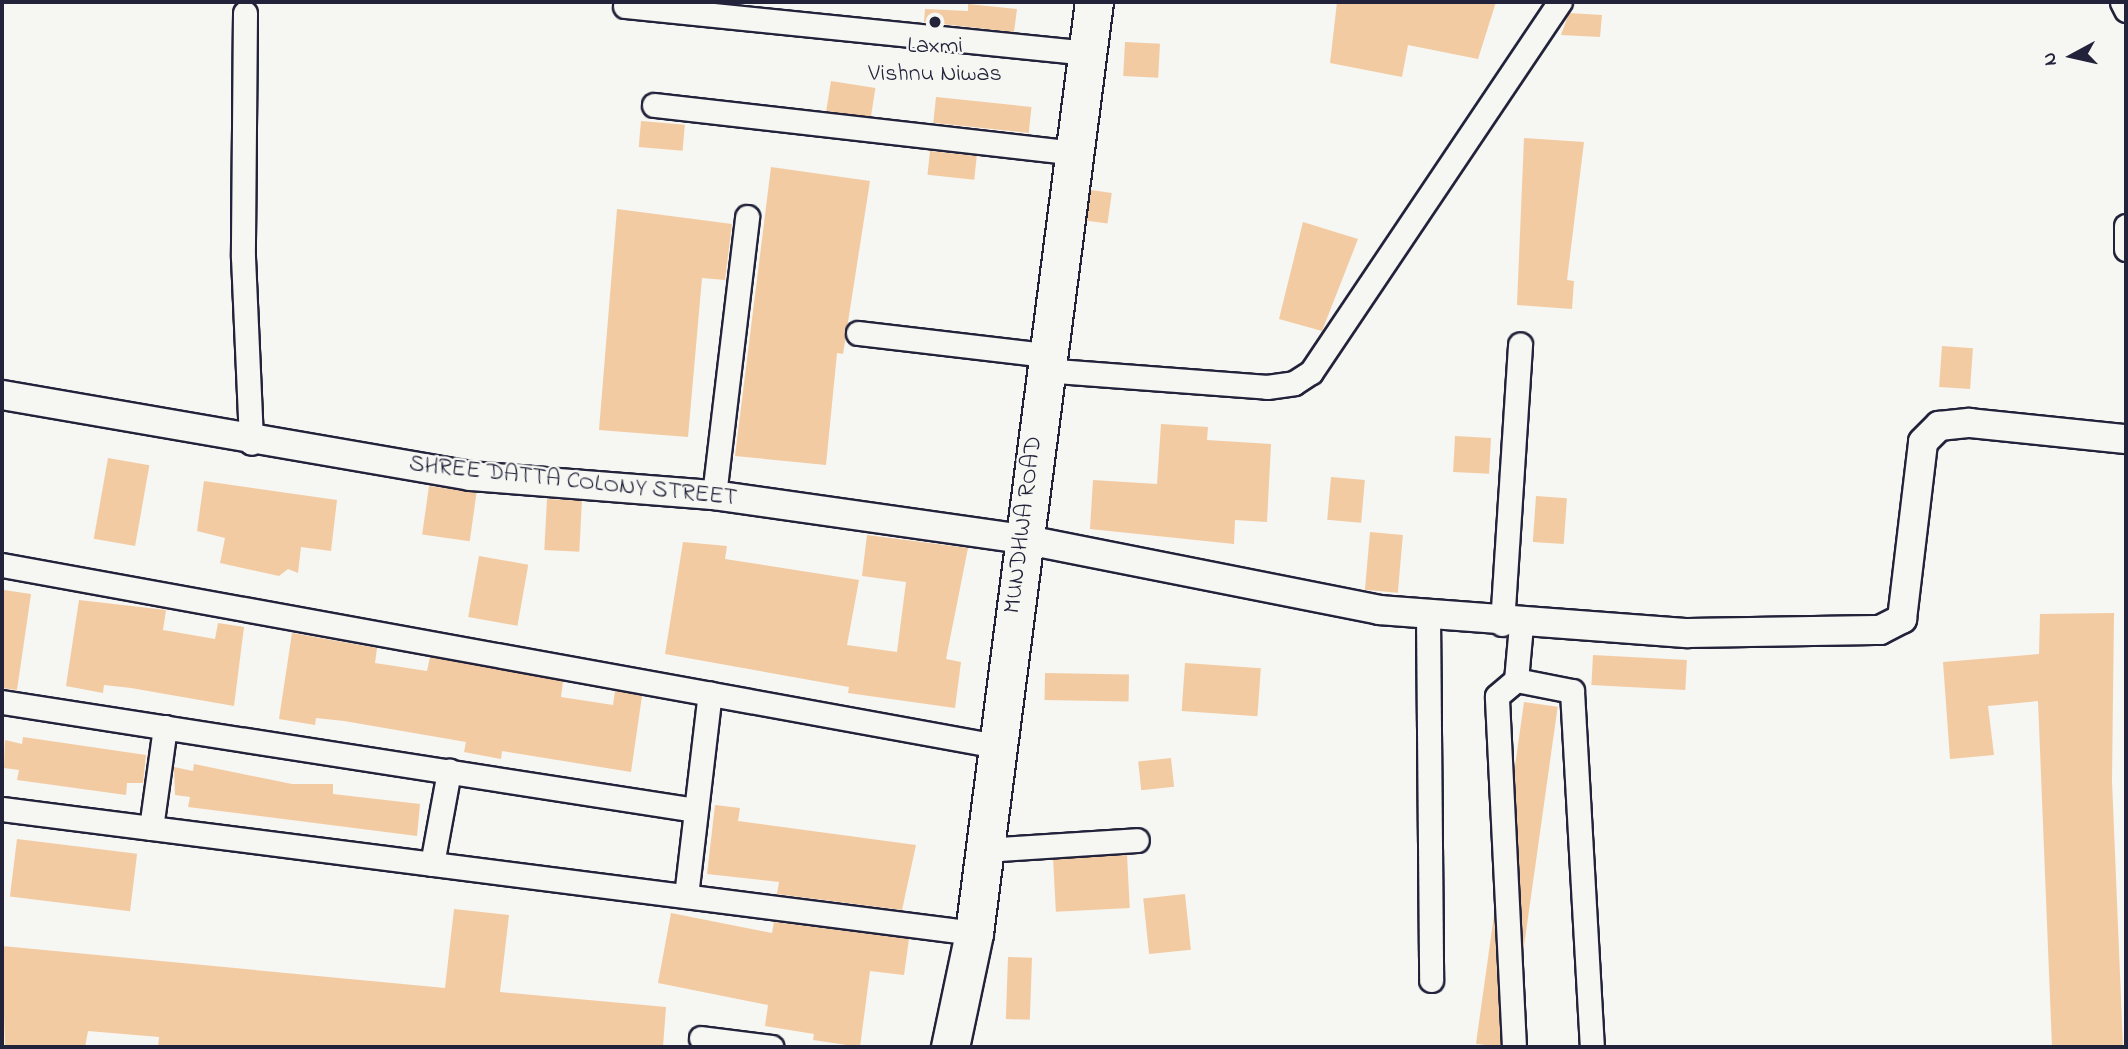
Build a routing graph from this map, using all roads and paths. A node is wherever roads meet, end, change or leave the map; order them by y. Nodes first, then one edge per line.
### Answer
1 (1094, 2) edge
2 (1559, 2) edge
3 (2122, 2) edge
4 (625, 6) dead end
5 (2126, 10) edge
6 (245, 13) dead end
7 (1087, 53) junction
8 (654, 105) dead end
9 (1074, 153) junction
10 (747, 217) dead end
11 (2126, 226) edge
12 (2126, 249) edge
13 (858, 333) dead end
14 (1520, 345) dead end
15 (1044, 362) junction
16 (2, 394) edge
17 (2126, 439) edge
18 (251, 443) junction
19 (714, 495) junction
20 (1022, 539) junction
21 (2, 565) edge
22 (1429, 616) junction
23 (1511, 624) junction
24 (1516, 680) junction
25 (710, 693) junction
26 (2, 702) edge
27 (165, 727) junction
28 (997, 746) junction
29 (449, 771) junction
30 (2, 809) edge
31 (695, 810) junction
32 (151, 828) junction
33 (1138, 840) dead end
34 (984, 850) junction
35 (432, 864) junction
36 (686, 896) junction
37 (974, 933) junction
38 (1431, 979) dead end
39 (701, 1038) dead end
40 (771, 1047) edge
41 (950, 1047) edge
42 (1514, 1047) edge
43 (1592, 1047) edge

1 - 7 main road, MUNDHWA ROAD
2 - 15 street
3 - 5 street
4 - 7 street
6 - 18 street
7 - 9 main road, MUNDHWA ROAD
8 - 9 street
9 - 15 main road, MUNDHWA ROAD
10 - 19 street
11 - 12 street
13 - 15 street
14 - 23 street
15 - 20 main road, MUNDHWA ROAD
16 - 18 street, SHREE DATTA COLONY STREET
17 - 23 street, SHREE DATTA COLONY STREET
18 - 19 street, SHREE DATTA COLONY STREET
19 - 20 street, SHREE DATTA COLONY STREET
20 - 22 street, SHREE DATTA COLONY STREET
20 - 28 main road, MUNDHWA ROAD
21 - 25 street
22 - 23 street, SHREE DATTA COLONY STREET
22 - 38 street
23 - 24 street
24 - 42 street
24 - 43 street
25 - 28 street
25 - 31 street
26 - 27 street
27 - 29 street
27 - 32 street
28 - 34 main road, MUNDHWA ROAD
29 - 31 street
29 - 35 street
30 - 32 street
31 - 36 street
32 - 35 street
33 - 34 street
34 - 37 main road, MUNDHWA ROAD
35 - 36 street
36 - 37 street
37 - 41 main road, MUNDHWA ROAD
39 - 40 street

